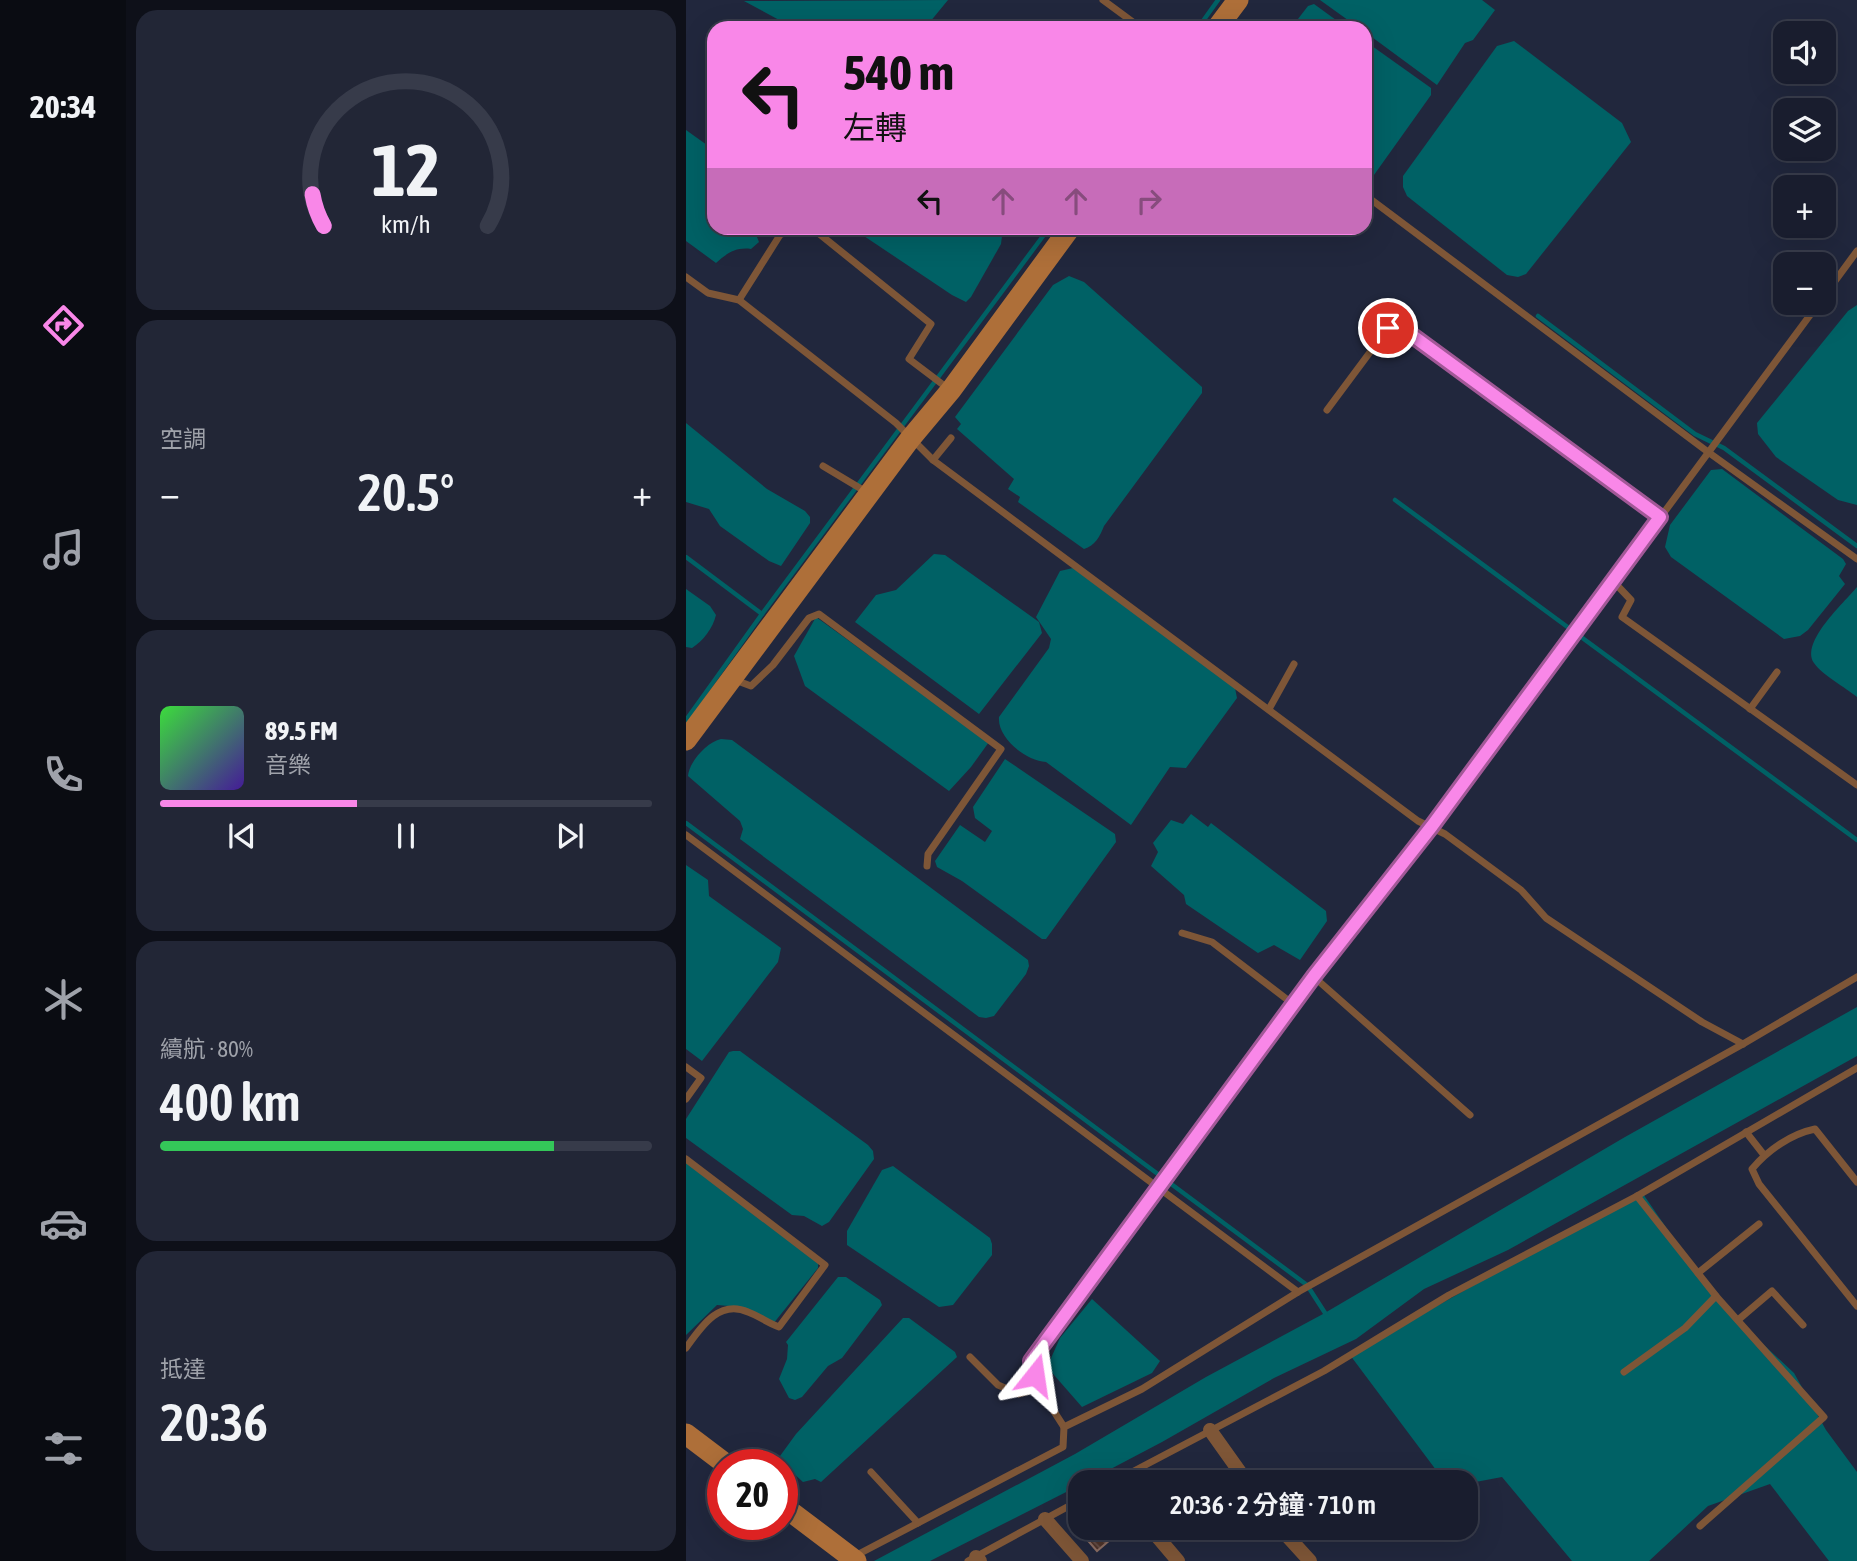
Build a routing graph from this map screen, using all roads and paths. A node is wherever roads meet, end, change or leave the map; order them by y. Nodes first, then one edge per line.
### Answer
1 (1103, 0) edge
2 (1238, 0) edge
3 (1132, 21) edge
4 (1222, 21) edge
5 (1372, 200) edge
6 (779, 235) edge
7 (822, 235) edge
8 (1065, 235) edge
9 (1857, 251) edge
10 (686, 277) edge
11 (1836, 280) edge
12 (739, 300) junction
13 (1810, 315) edge
14 (951, 390) junction
15 (1327, 410) dead end
16 (951, 438) dead end
17 (910, 439) junction
18 (1708, 452) junction
19 (933, 460) junction
20 (823, 466) dead end
21 (869, 494) junction
22 (1660, 517) junction
23 (1857, 559) edge
24 (1613, 581) junction
25 (1294, 664) dead end
26 (1777, 672) dead end
27 (731, 678) junction
28 (1269, 709) junction
29 (1750, 709) junction
30 (686, 740) edge
31 (1857, 785) edge
32 (1432, 826) junction
33 (686, 835) edge
34 (927, 866) dead end
35 (1182, 933) dead end
36 (1314, 976) junction
37 (1857, 977) edge
38 (1293, 1004) junction
39 (1743, 1044) junction
40 (686, 1067) edge
41 (1857, 1068) edge
42 (686, 1100) edge
43 (1470, 1115) dead end
44 (1746, 1132) junction
45 (1764, 1155) junction
46 (686, 1159) edge
47 (1857, 1182) edge
48 (1159, 1187) junction
49 (1637, 1196) junction
50 (1759, 1224) dead end
51 (1698, 1273) junction
52 (1298, 1292) junction
53 (1716, 1296) junction
54 (1857, 1306) edge
55 (1738, 1320) junction
56 (1803, 1325) dead end
57 (686, 1348) edge
58 (970, 1357) dead end
59 (1624, 1371) dead end
60 (1039, 1388) junction
61 (1064, 1427) junction
62 (1210, 1430) junction
63 (686, 1434) edge
64 (707, 1450) edge
65 (1137, 1470) edge
66 (1238, 1470) edge
67 (871, 1472) dead end
68 (1068, 1507) edge
69 (798, 1518) edge
70 (1045, 1519) junction
71 (918, 1523) junction
72 (1700, 1526) dead end
73 (1160, 1540) edge
74 (1291, 1540) edge
75 (852, 1560) edge
76 (974, 1560) edge
77 (1082, 1561) edge
78 (1178, 1561) edge
79 (1310, 1561) edge

1 - 3 lane
2 - 4 street
5 - 18 lane
6 - 12 lane
7 - 14 lane
8 - 14 street
9 - 11 lane
10 - 12 lane
12 - 17 lane
13 - 18 lane
14 - 17 street
15 - 22 lane
16 - 19 lane
17 - 19 lane
17 - 21 street
18 - 22 lane
18 - 23 lane
19 - 28 lane
20 - 21 lane
21 - 27 street
22 - 24 lane
24 - 29 lane
24 - 32 lane
25 - 28 lane
26 - 29 lane
27 - 30 street
27 - 34 lane
28 - 32 lane
29 - 31 lane
32 - 36 lane
32 - 39 lane
33 - 48 lane
35 - 38 lane
36 - 38 lane
36 - 43 lane
37 - 39 lane
38 - 48 lane
39 - 52 lane
40 - 42 lane
41 - 44 lane
44 - 45 lane
44 - 49 lane
45 - 47 lane
45 - 54 lane
46 - 57 lane
48 - 52 lane
48 - 60 lane
49 - 51 lane
49 - 62 lane
50 - 51 lane
51 - 53 lane
52 - 61 lane
53 - 55 lane
53 - 59 lane
55 - 56 lane
55 - 72 lane
58 - 60 lane
60 - 61 lane
61 - 71 lane
62 - 65 lane
62 - 66 street
63 - 64 street
67 - 71 lane
68 - 70 lane
69 - 75 street
70 - 76 lane
70 - 77 street
71 - 75 lane
73 - 78 street
74 - 79 street

